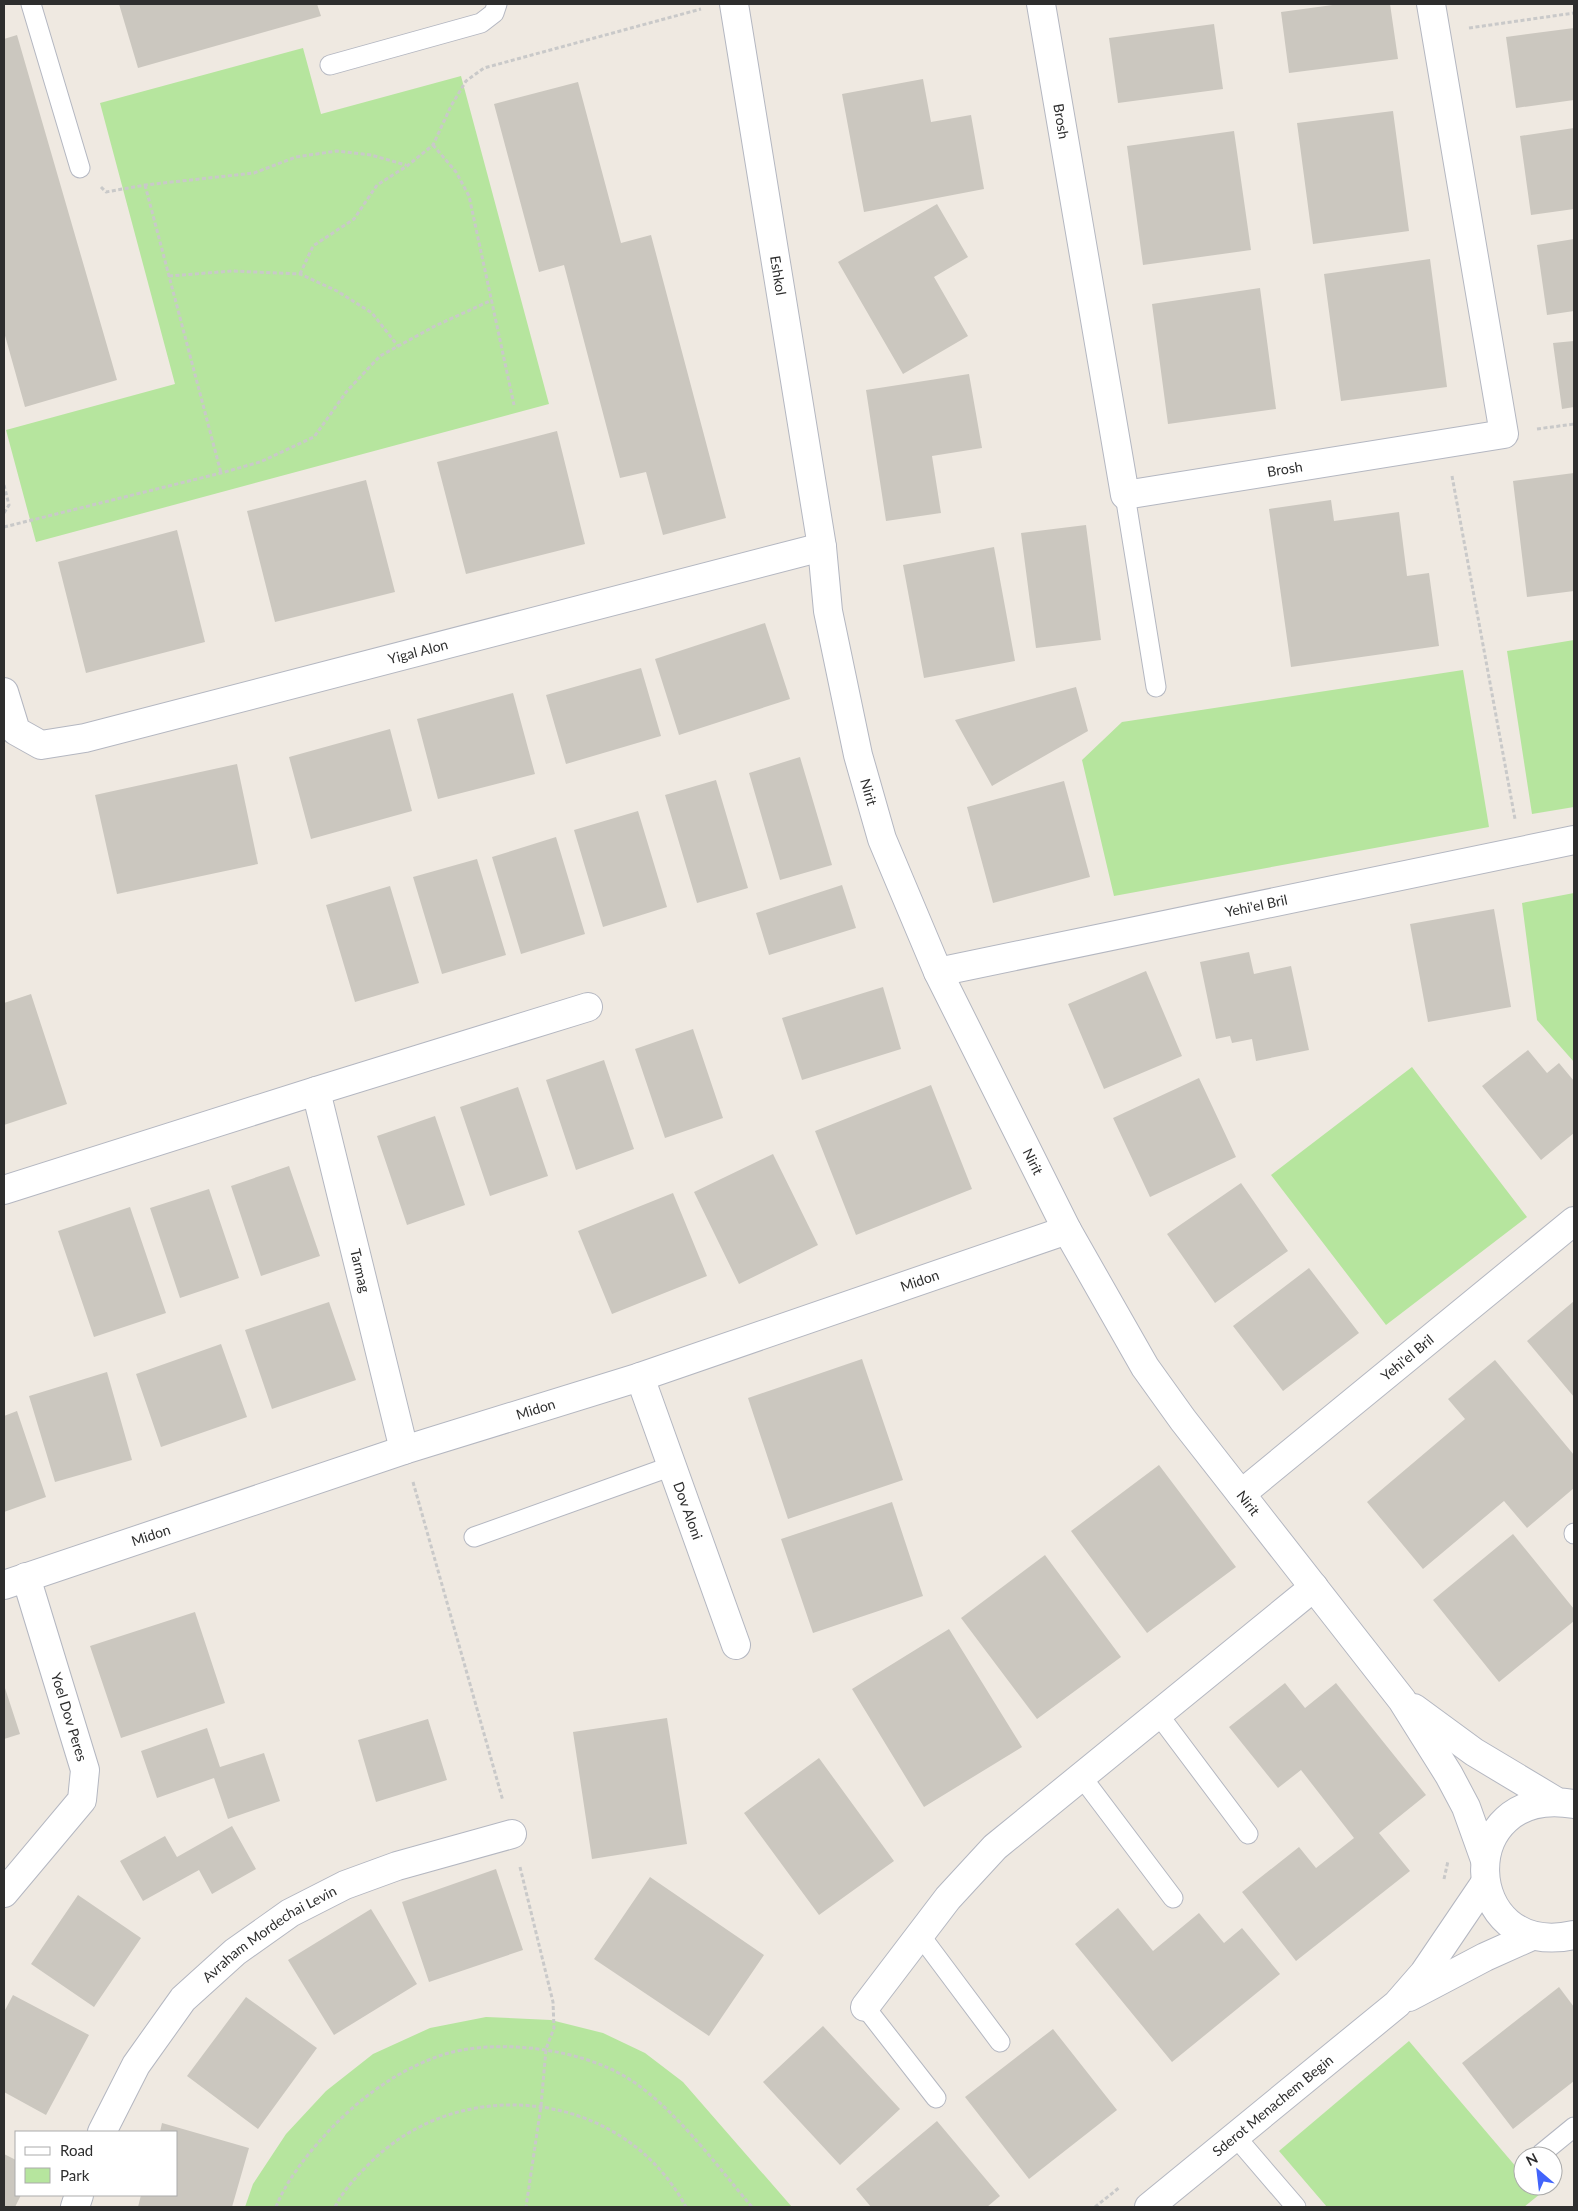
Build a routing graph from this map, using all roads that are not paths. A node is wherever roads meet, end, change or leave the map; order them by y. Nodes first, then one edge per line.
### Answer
1 (31, 4) edge
2 (497, 4) edge
3 (1041, 4) edge
4 (1431, 4) edge
5 (721, 5) edge
6 (330, 65) dead end
7 (80, 168) road end
8 (1125, 494) junction
9 (822, 547) junction
10 (1156, 687) dead end
11 (4, 692) edge
12 (1574, 840) edge
13 (938, 972) junction
14 (588, 1007) dead end
15 (316, 1091) junction
16 (4, 1190) edge
17 (1574, 1221) edge
18 (1067, 1230) junction
19 (640, 1377) junction
20 (404, 1450) junction
21 (672, 1466) junction
22 (1241, 1494) junction
23 (474, 1537) dead end
24 (15, 1581) edge
25 (1314, 1587) junction
26 (736, 1645) dead end
27 (1402, 1700) junction
28 (1158, 1714) junction
29 (1081, 1776) junction
30 (1564, 1802) edge
31 (512, 1834) dead end
32 (1248, 1834) dead end
33 (1485, 1872) junction
34 (4, 1892) edge
35 (1173, 1898) dead end
36 (920, 1936) junction
37 (1559, 1940) edge
38 (1396, 2004) junction
39 (865, 2006) joint
40 (1000, 2042) dead end
41 (936, 2098) dead end
42 (1574, 2127) edge
43 (103, 2131) edge
44 (1235, 2136) junction
45 (1551, 2146) edge
46 (1150, 2207) edge
47 (1296, 2207) edge

1 - 7 lane
2 - 6 lane
3 - 8 street, Brosh
4 - 8 street, Brosh
5 - 9 street, Eshkol
8 - 10 lane
9 - 11 street, Yigal Alon
9 - 13 street, Nirit
12 - 13 street, Yehi'el Bril
13 - 18 street, Nirit
14 - 15 street
15 - 16 street
15 - 20 street, Tarmag
17 - 22 street, Yehi'el Bril
18 - 19 street, Midon
18 - 22 street, Nirit
19 - 20 street, Midon
19 - 21 street, Dov Aloni
20 - 24 street, Midon
21 - 23 lane
21 - 26 street, Dov Aloni
22 - 25 street, Nirit
24 - 34 street, Yoel Dov Peres
25 - 27 street, Nirit
25 - 28 street
27 - 30 street, Nirit
27 - 33 street, Nirit
28 - 29 street
28 - 32 lane
29 - 35 lane
29 - 36 street
30 - 33 street, Sderot Menachem Begin
31 - 43 street, Avraham Mordechai Levin
33 - 37 street, Nirit
33 - 38 street, Sderot Menachem Begin
36 - 39 street
36 - 40 lane
37 - 38 street, Sderot Menachem Begin
38 - 44 street, Sderot Menachem Begin
39 - 41 lane
42 - 45 lane
44 - 46 street, Sderot Menachem Begin
44 - 47 lane

